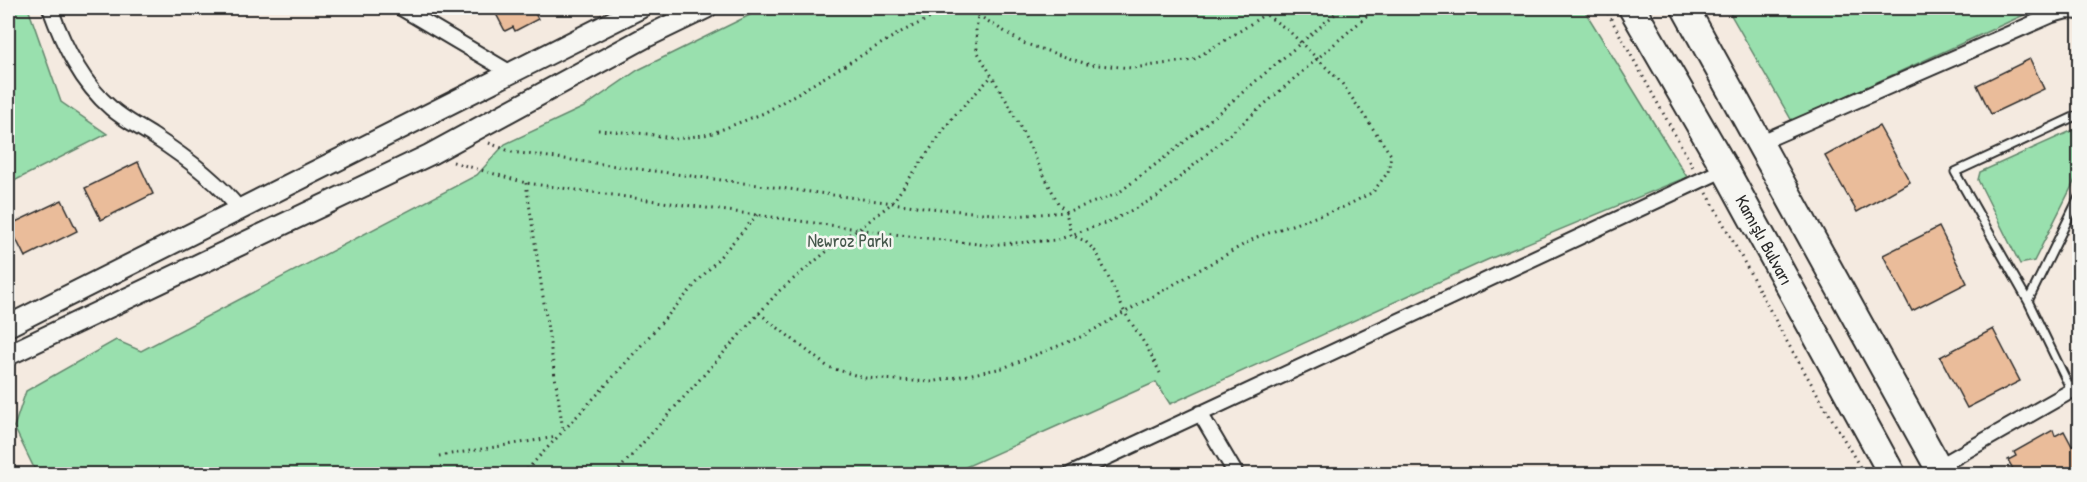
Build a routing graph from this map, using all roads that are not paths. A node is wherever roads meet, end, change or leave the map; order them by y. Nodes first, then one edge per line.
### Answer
1 (50, 8) edge
2 (400, 8) edge
3 (640, 8) edge
4 (706, 8) edge
5 (1632, 8) edge
6 (1685, 8) edge
7 (2079, 12) edge
8 (511, 73) junction
9 (2079, 114) edge
10 (1759, 143) junction
11 (1725, 169) junction
12 (2079, 195) edge
13 (240, 209) junction
14 (2028, 301) junction
15 (8, 326) edge
16 (8, 355) edge
17 (2075, 388) edge
18 (1200, 413) junction
19 (1940, 471) edge
20 (1071, 474) edge
21 (1236, 474) edge
22 (1892, 474) edge

1 - 13 street
2 - 8 street
3 - 8 main road
4 - 16 main road
5 - 11 highway, Kamışlı Bulvarı
6 - 10 highway
7 - 10 street
8 - 13 main road
9 - 14 lane
10 - 19 highway
11 - 18 street
11 - 22 highway, Kamışlı Bulvarı
12 - 14 lane
13 - 15 main road
14 - 17 lane
17 - 19 street
18 - 20 street
18 - 21 street

